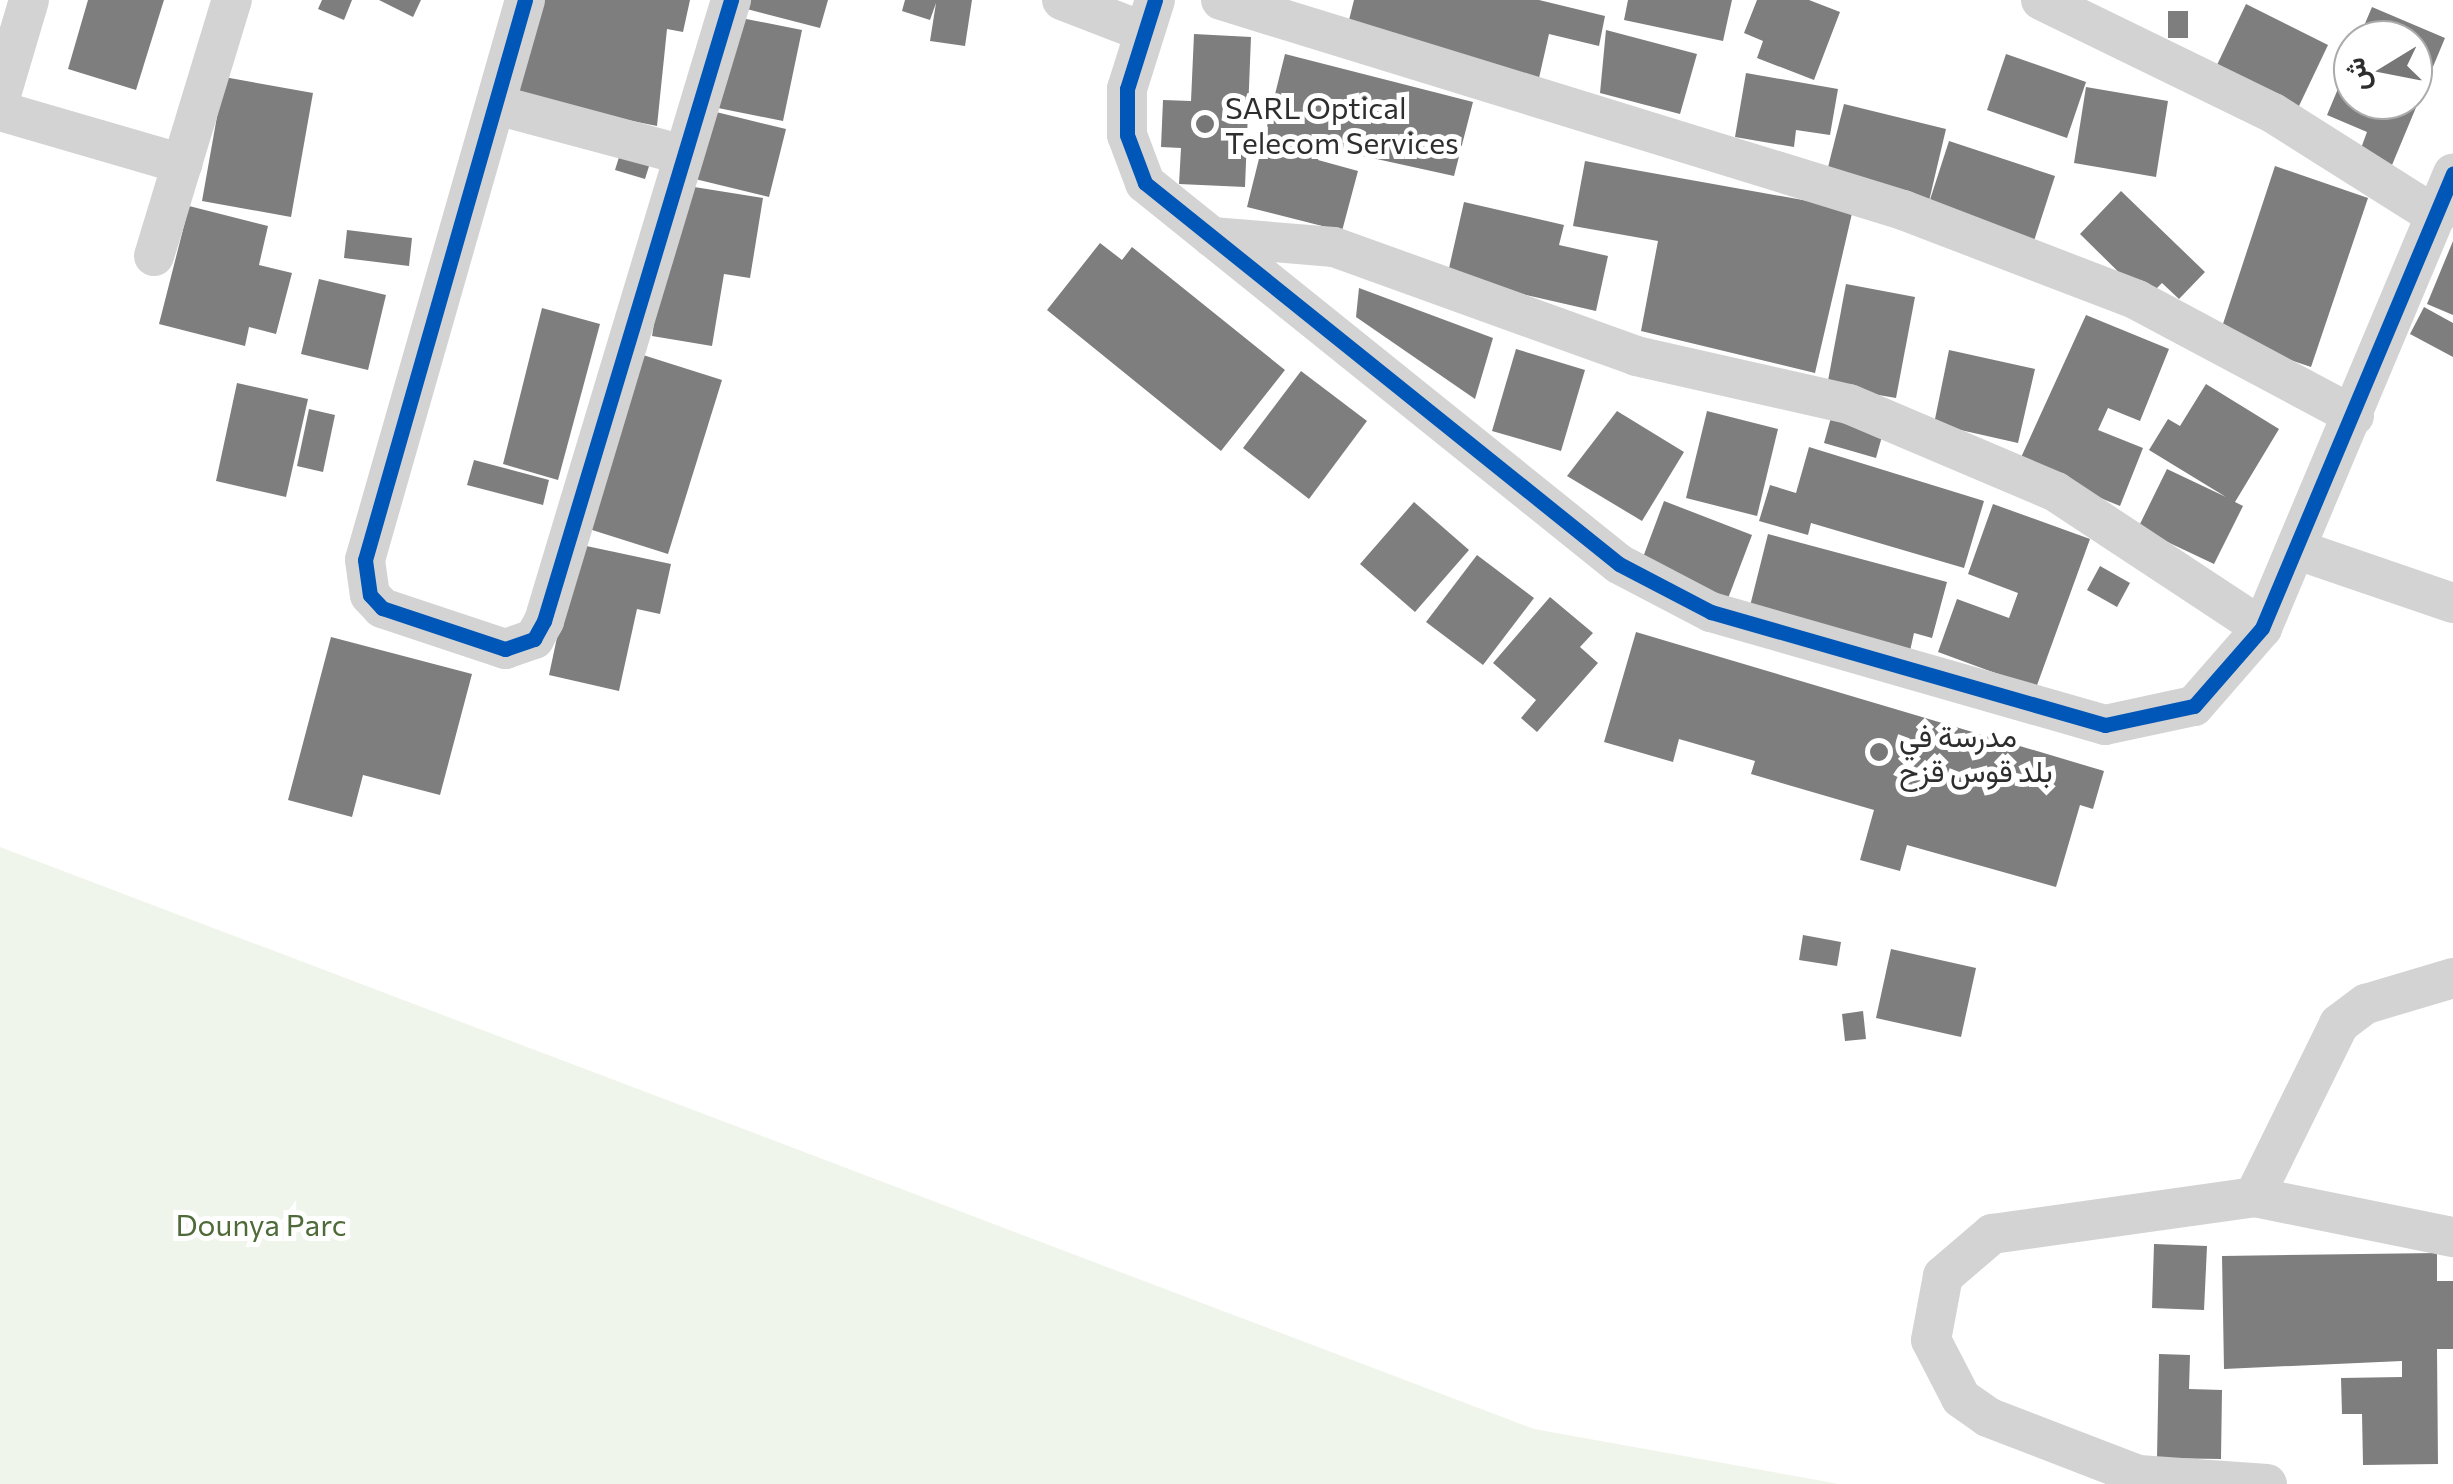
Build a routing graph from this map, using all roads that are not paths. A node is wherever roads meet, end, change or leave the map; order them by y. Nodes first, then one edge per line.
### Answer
1 (29, 0) edge
2 (232, 0) edge
3 (525, 0) edge
4 (731, 0) edge
5 (1063, 0) edge
6 (1221, 0) edge
7 (2041, 0) edge
8 (1149, 16) edge
9 (0, 98) edge
10 (497, 105) junction
11 (0, 111) edge
12 (683, 156) junction
13 (182, 164) junction
14 (2453, 174) edge
15 (2436, 216) junction
16 (1212, 237) junction
17 (154, 256) dead end
18 (2354, 416) junction
19 (2298, 550) junction
20 (2453, 603) edge
21 (2262, 628) junction
22 (2453, 978) edge
23 (2254, 1197) junction
24 (2453, 1237) edge
25 (2268, 1484) edge

1 - 9 street
2 - 13 street
3 - 10 street
4 - 12 street
5 - 8 street
6 - 18 street
7 - 15 street
8 - 16 street
10 - 12 street
10 - 12 street
11 - 13 street
13 - 17 street
14 - 15 street
15 - 18 street
16 - 21 street
16 - 21 street
18 - 19 street
19 - 20 street
19 - 21 street
22 - 23 street
23 - 24 street
23 - 25 street

